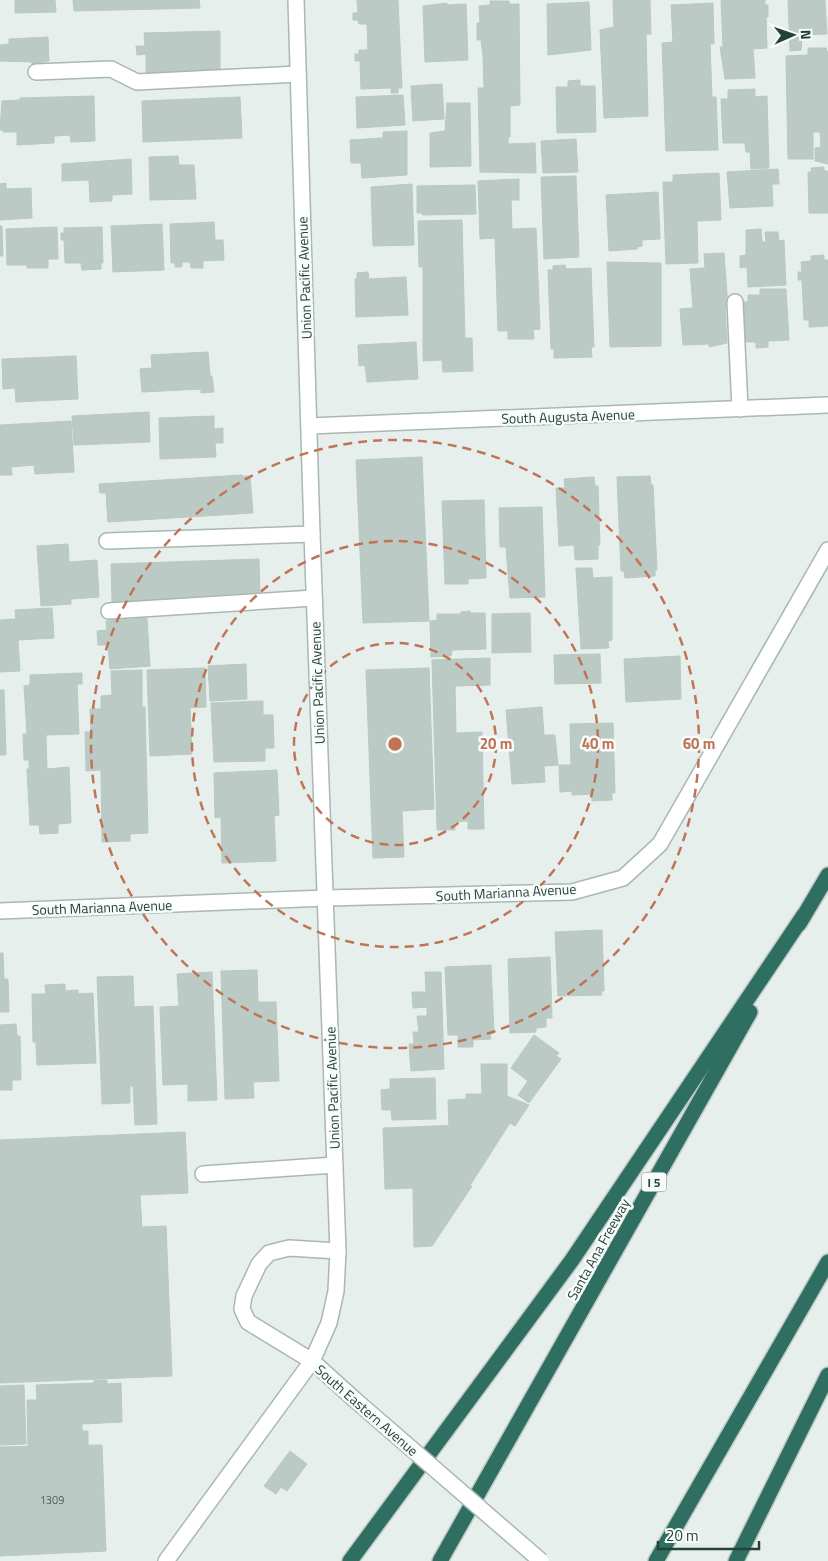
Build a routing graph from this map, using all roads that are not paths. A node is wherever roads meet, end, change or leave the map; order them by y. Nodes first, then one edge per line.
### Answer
1 (296, 0) edge
2 (36, 72) dead end
3 (298, 74) junction
4 (735, 302) dead end
5 (828, 404) edge
6 (740, 408) junction
7 (309, 426) junction
8 (312, 534) junction
9 (108, 541) dead end
10 (828, 550) edge
11 (314, 598) junction
12 (109, 611) dead end
13 (828, 875) edge
14 (326, 898) junction
15 (0, 911) edge
16 (804, 915) junction
17 (335, 1165) junction
18 (203, 1174) dead end
19 (338, 1251) junction
20 (828, 1262) edge
21 (312, 1361) junction
22 (828, 1374) edge
23 (166, 1561) edge
24 (350, 1561) edge
25 (440, 1561) edge
26 (541, 1561) edge
27 (656, 1561) edge
28 (736, 1561) edge

1 - 3 street, Union Pacific Avenue
2 - 3 street
3 - 7 street, Union Pacific Avenue
4 - 6 street
5 - 6 street, South Augusta Avenue
6 - 7 street, South Augusta Avenue
7 - 8 street, Union Pacific Avenue
8 - 9 street
8 - 11 street, Union Pacific Avenue
10 - 14 street, South Marianna Avenue
11 - 12 street
11 - 14 street, Union Pacific Avenue
13 - 16 highway, Santa Ana Freeway / I 5
14 - 15 street, South Marianna Avenue
14 - 17 street, Union Pacific Avenue
16 - 24 highway
16 - 25 highway, Santa Ana Freeway / I 5
17 - 18 street
17 - 19 street, Union Pacific Avenue
19 - 21 street, Union Pacific Avenue
19 - 21 street
20 - 27 highway
21 - 23 street, South Eastern Avenue
21 - 26 street, South Eastern Avenue, bridge
22 - 28 highway

